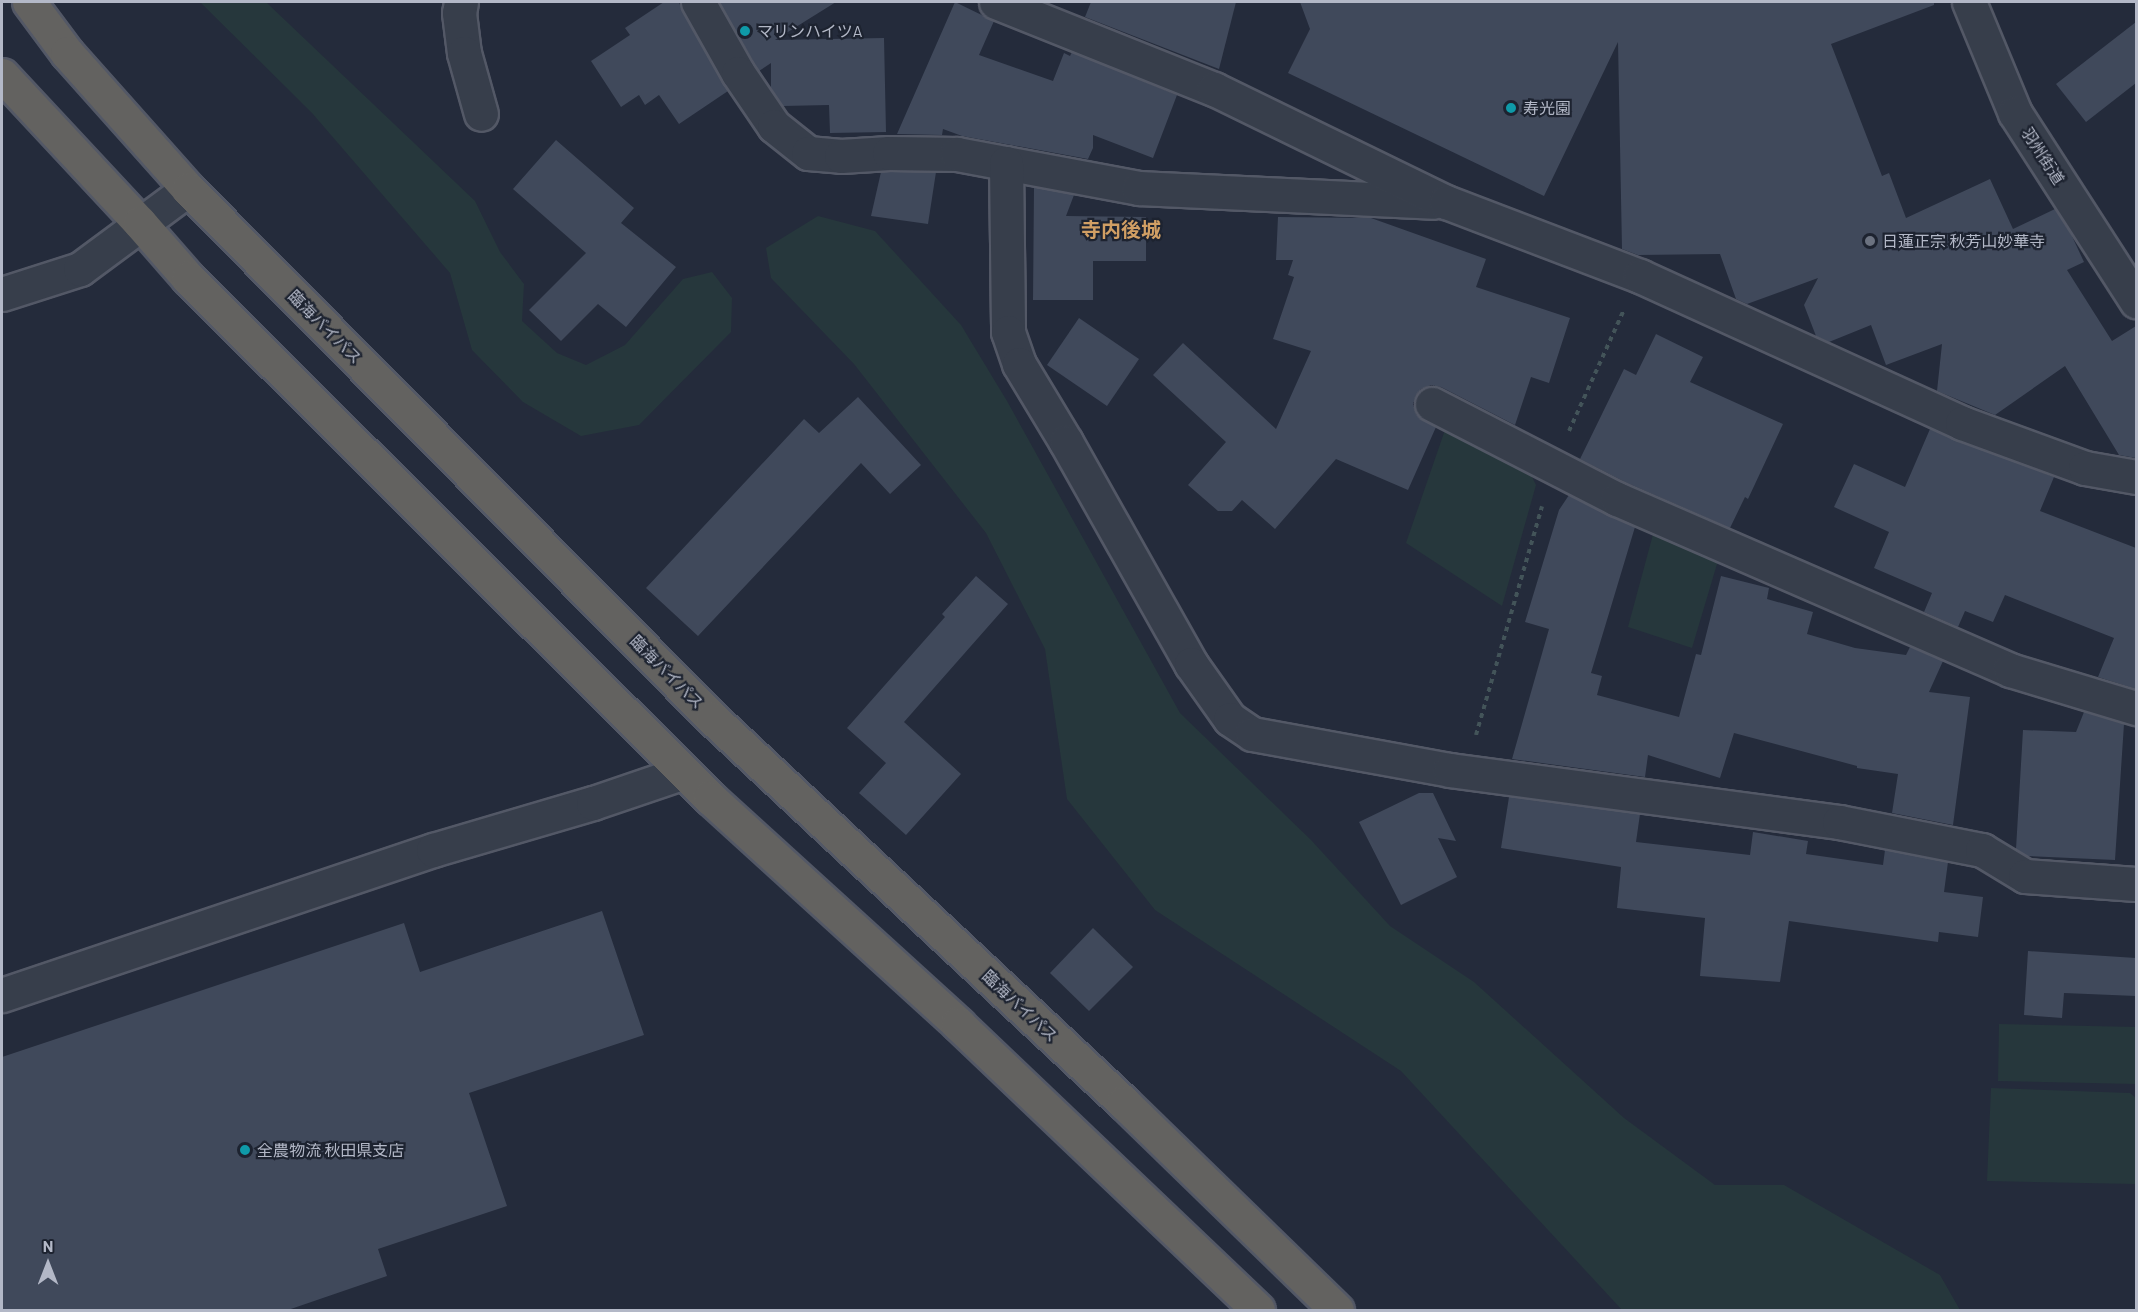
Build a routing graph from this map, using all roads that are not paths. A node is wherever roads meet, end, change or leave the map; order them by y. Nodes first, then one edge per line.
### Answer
1 (29, 2) edge
2 (461, 2) edge
3 (698, 2) edge
4 (996, 2) edge
5 (1969, 2) edge
6 (2, 75) edge
7 (481, 114) dead end
8 (1006, 163) junction
9 (188, 189) junction
10 (1446, 202) junction
11 (140, 223) junction
12 (2, 294) edge
13 (2136, 301) edge
14 (1432, 404) dead end
15 (2136, 477) edge
16 (2136, 708) edge
17 (684, 772) junction
18 (2136, 884) edge
19 (2, 994) edge
20 (1258, 1311) edge
21 (1337, 1311) edge

1 - 9 highway, 臨海バイパス
2 - 7 street
3 - 8 street
4 - 10 street
5 - 13 street, 羽州街道
6 - 11 highway
8 - 10 street
8 - 18 street
9 - 11 street
9 - 21 highway, 臨海バイパス
10 - 15 street
11 - 12 street
11 - 17 highway
14 - 16 street
17 - 19 street
17 - 20 highway

